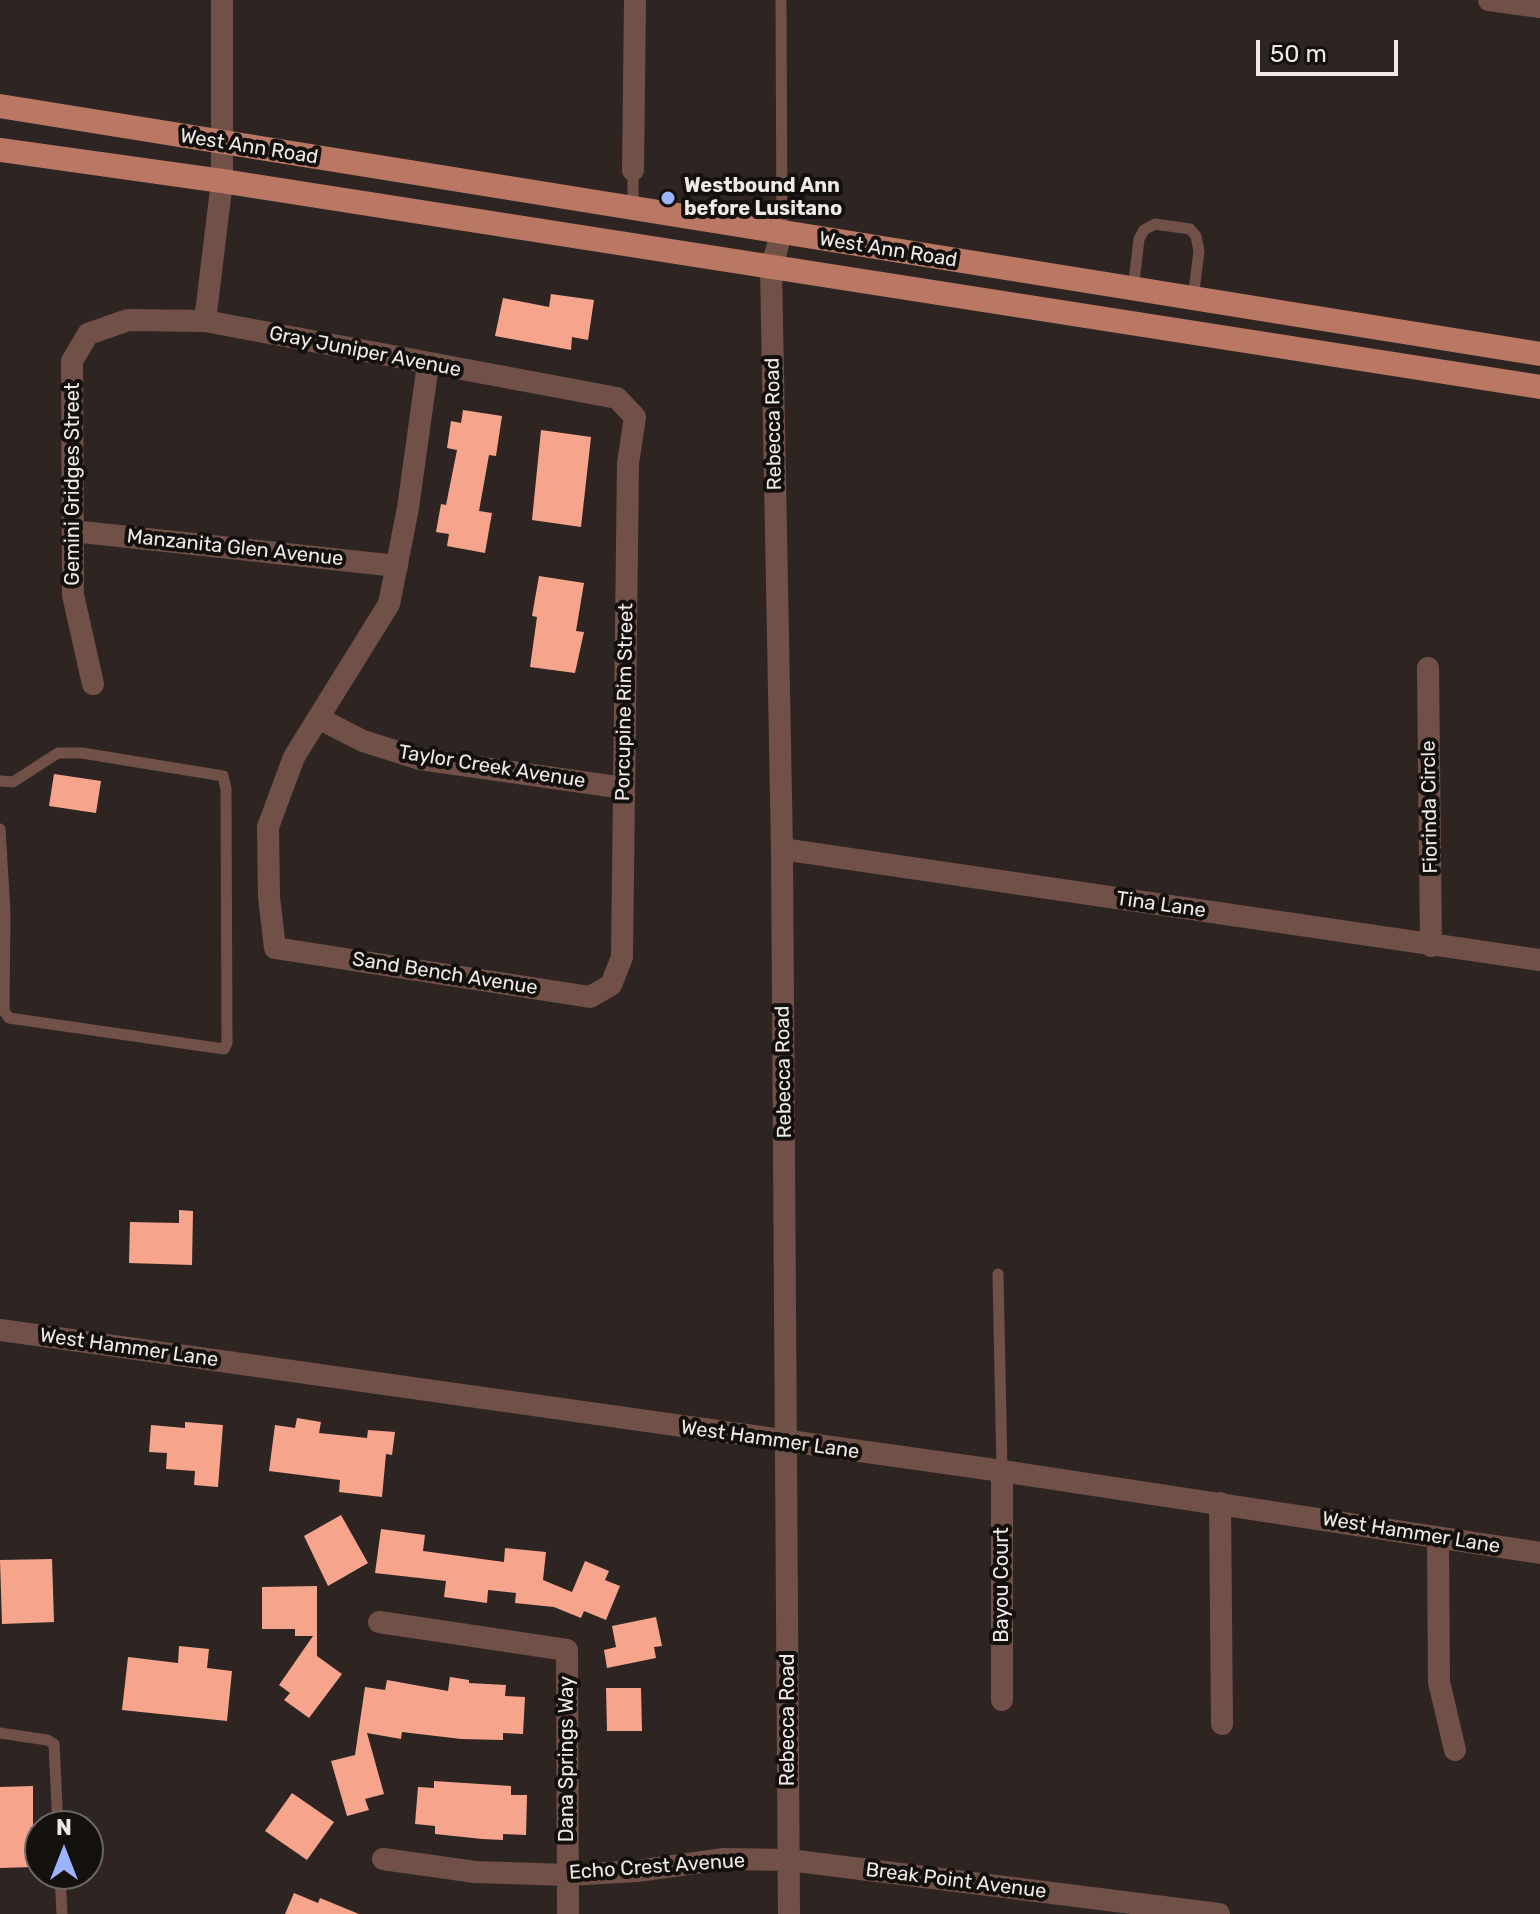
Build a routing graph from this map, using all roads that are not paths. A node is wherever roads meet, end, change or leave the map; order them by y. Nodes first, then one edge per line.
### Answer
1 (222, 0) edge
2 (635, 0) edge
3 (781, 0) edge
4 (1489, 0) edge
5 (1540, 7) edge
6 (0, 106) edge
7 (0, 150) edge
8 (222, 162) junction
9 (633, 170) joint
10 (633, 209) junction
11 (782, 232) junction
12 (771, 268) junction
13 (1133, 290) junction
14 (1193, 300) junction
15 (1296, 316) junction
16 (205, 321) junction
17 (88, 334) joint
18 (1293, 349) junction
19 (1540, 354) edge
20 (428, 364) junction
21 (1540, 387) edge
22 (635, 417) joint
23 (73, 531) junction
24 (397, 566) junction
25 (1428, 668) dead end
26 (93, 684) dead end
27 (318, 718) junction
28 (0, 781) edge
29 (624, 788) junction
30 (0, 829) edge
31 (782, 849) junction
32 (1431, 946) junction
33 (1540, 960) edge
34 (611, 985) joint
35 (998, 1274) dead end
36 (0, 1330) edge
37 (787, 1442) junction
38 (1002, 1471) junction
39 (1220, 1503) junction
40 (1438, 1537) junction
41 (1540, 1553) edge
42 (379, 1622) dead end
43 (1002, 1700) dead end
44 (1222, 1724) dead end
45 (0, 1733) edge
46 (1455, 1750) dead end
47 (57, 1810) edge
48 (383, 1859) dead end
49 (789, 1860) junction
50 (568, 1875) junction
51 (61, 1890) edge
52 (62, 1914) edge
53 (568, 1914) edge
54 (789, 1914) edge
55 (1219, 1914) edge

1 - 8 street
2 - 9 street
3 - 11 lane
4 - 5 street
6 - 8 main road, West Ann Road
7 - 8 main road, West Ann Road
8 - 10 main road, West Ann Road
8 - 12 main road, West Ann Road
8 - 16 street
9 - 10 lane
10 - 11 main road, West Ann Road
11 - 12 street, Rebecca Road
11 - 13 main road, West Ann Road
12 - 18 main road, West Ann Road
12 - 31 street, Rebecca Road
13 - 14 main road, West Ann Road
13 - 14 lane
14 - 15 main road, West Ann Road
15 - 18 main road
15 - 19 main road, West Ann Road
16 - 17 street, Gray Juniper Avenue
16 - 20 street, Gray Juniper Avenue
17 - 23 street, Gemini Gridges Street
18 - 21 main road, West Ann Road
20 - 22 street, Gray Juniper Avenue
20 - 24 street
22 - 29 street, Porcupine Rim Street
23 - 24 street, Manzanita Glen Avenue
23 - 26 street, Gemini Gridges Street
24 - 27 street
25 - 32 street, Fiorinda Circle
27 - 29 street, Taylor Creek Avenue
27 - 34 street, Sand Bench Avenue
28 - 30 lane
29 - 34 street, Porcupine Rim Street
31 - 32 street, Tina Lane
31 - 37 street, Rebecca Road
32 - 33 street, Tina Lane
35 - 38 lane
36 - 37 street, West Hammer Lane
37 - 38 street, West Hammer Lane
37 - 49 street, Rebecca Road
38 - 39 street, West Hammer Lane
38 - 43 street, Bayou Court
39 - 40 street, West Hammer Lane
39 - 44 street
40 - 41 street, West Hammer Lane
40 - 46 street
42 - 50 street, Dana Springs Way
45 - 47 lane
48 - 50 street, Echo Crest Avenue
49 - 50 street, Echo Crest Avenue
49 - 54 street, Rebecca Road
49 - 55 street, Break Point Avenue
50 - 53 street, Dana Springs Way
51 - 52 lane

